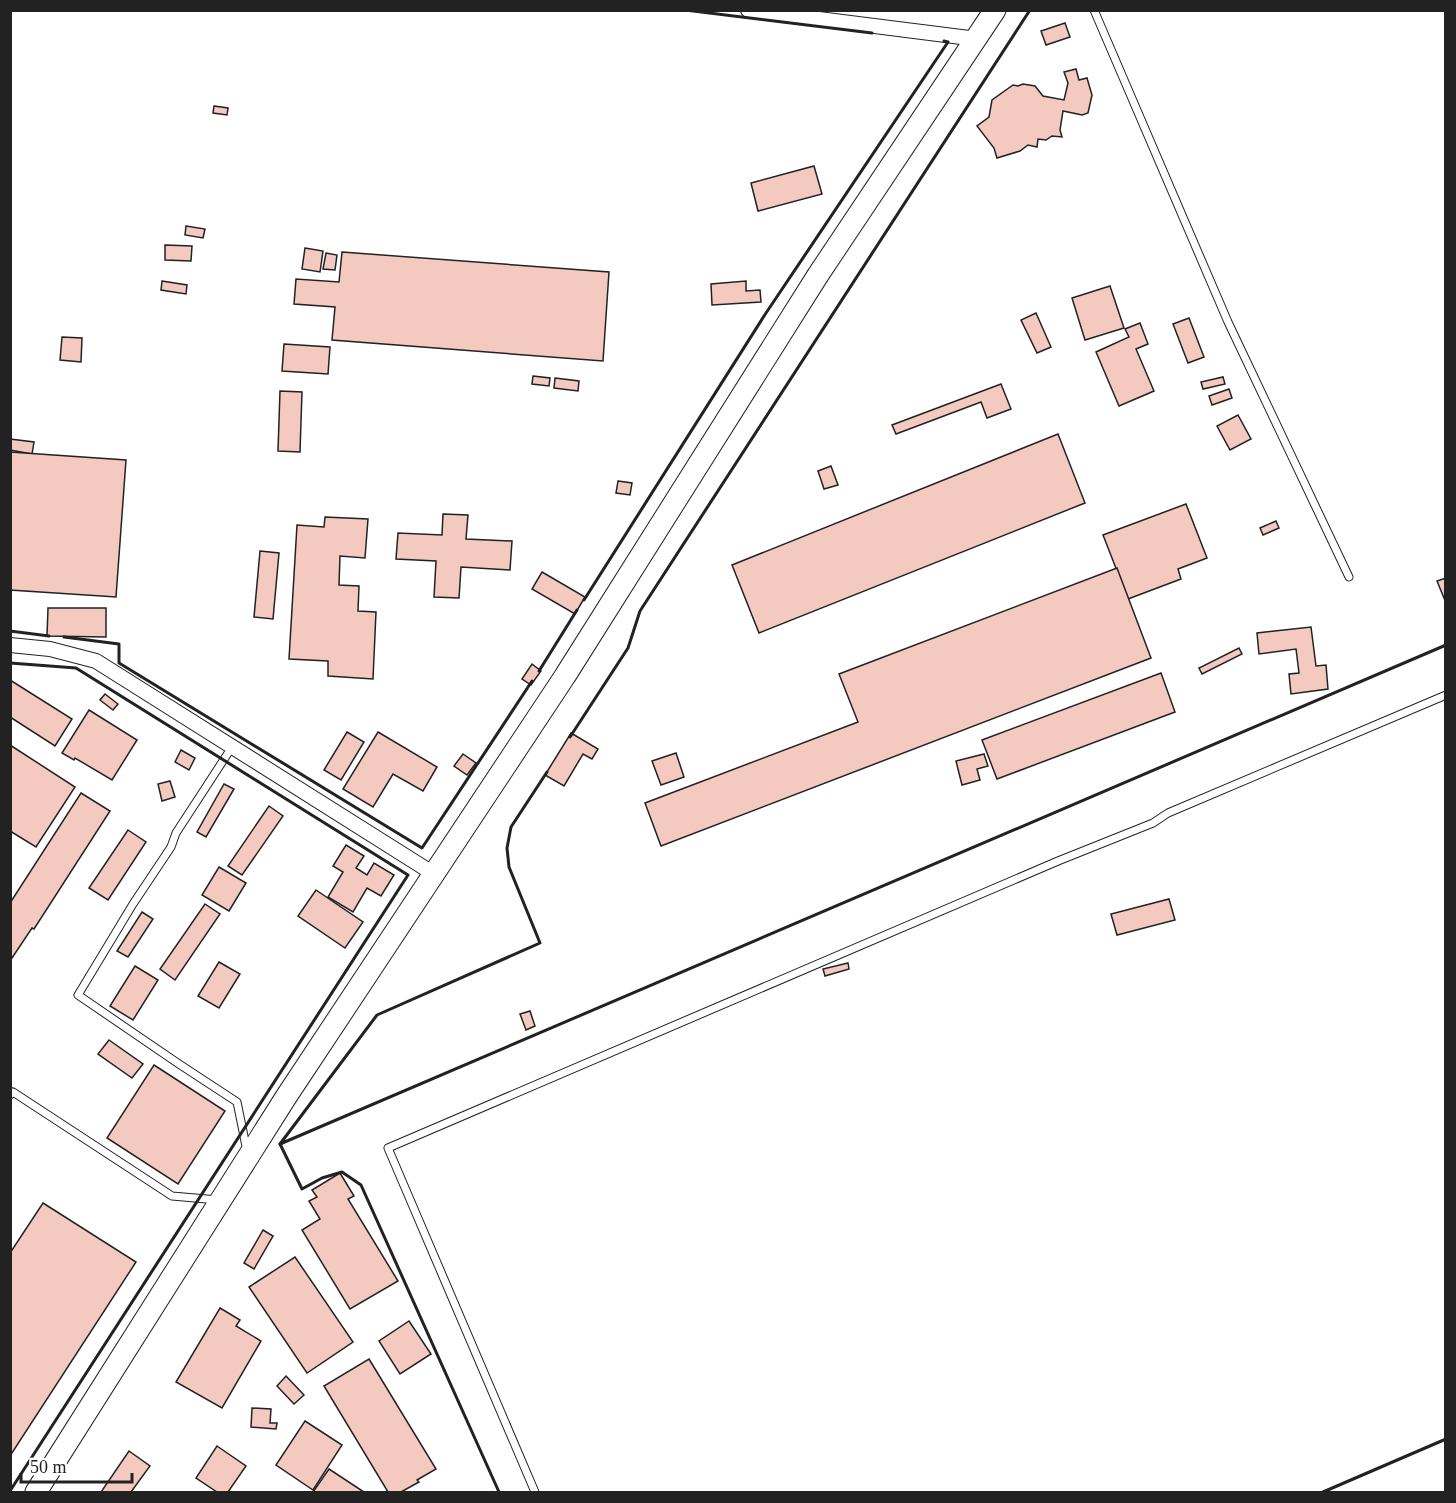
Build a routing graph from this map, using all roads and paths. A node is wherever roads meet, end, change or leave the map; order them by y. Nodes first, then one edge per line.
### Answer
1 (748, 10) edge
2 (995, 10) edge
3 (1094, 10) edge
4 (977, 39) junction
5 (1349, 577) dead end
6 (10, 645) edge
7 (1446, 695) edge
8 (232, 747) junction
9 (434, 874) junction
10 (10, 1095) edge
11 (249, 1156) junction
12 (220, 1201) junction
13 (36, 1492) edge
14 (535, 1492) edge

1 - 4 street
2 - 4 main road
3 - 5 lane
4 - 9 main road
6 - 8 street
7 - 14 lane
8 - 9 street
8 - 11 lane
9 - 11 main road
10 - 12 lane
11 - 12 main road
12 - 13 main road

